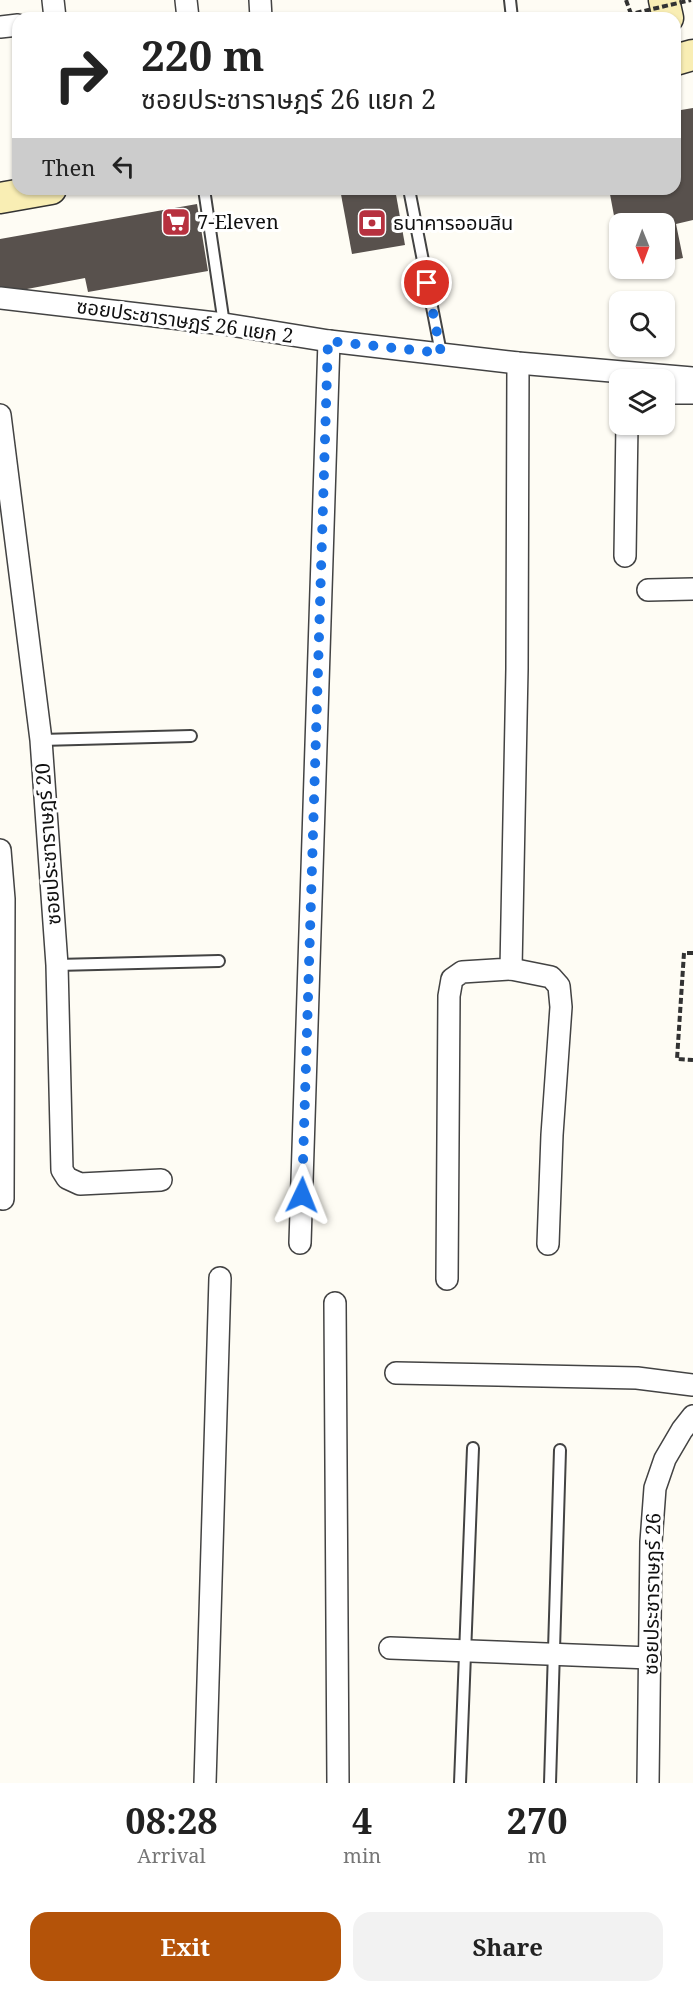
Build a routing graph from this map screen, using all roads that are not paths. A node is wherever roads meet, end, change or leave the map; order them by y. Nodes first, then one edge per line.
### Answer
1 (17, 195) edge
2 (205, 195) edge
3 (410, 195) edge
4 (0, 198) edge
5 (0, 298) edge
6 (224, 324) junction
7 (328, 341) junction
8 (441, 353) junction
9 (518, 363) junction
10 (609, 378) edge
11 (693, 378) edge
12 (675, 384) edge
13 (675, 389) edge
14 (693, 393) edge
15 (0, 415) edge
16 (627, 435) edge
17 (625, 556) dead end
18 (693, 588) edge
19 (648, 590) dead end
20 (191, 736) dead end
21 (41, 740) junction
22 (0, 850) edge
23 (219, 961) dead end
24 (57, 965) junction
25 (511, 969) junction
26 (161, 1180) dead end
27 (3, 1199) dead end
28 (300, 1243) dead end
29 (548, 1244) dead end
30 (220, 1278) dead end
31 (447, 1279) dead end
32 (335, 1303) dead end
33 (396, 1373) dead end
34 (693, 1385) edge
35 (693, 1416) edge
36 (473, 1448) dead end
37 (560, 1450) dead end
38 (390, 1648) dead end
39 (465, 1651) junction
40 (554, 1655) junction
41 (650, 1658) junction
42 (205, 1783) edge
43 (338, 1783) edge
44 (460, 1783) edge
45 (550, 1783) edge
46 (648, 1783) edge

1 - 4 main road
2 - 6 lane
3 - 8 lane
5 - 6 street, ซอยประชาราษฎร์ 26 แยก 2
6 - 7 street, ซอยประชาราษฎร์ 26 แยก 2
7 - 8 street, ซอยประชาราษฎร์ 26 แยก 2
7 - 28 street
8 - 9 street, ซอยประชาราษฎร์ 26 แยก 2
9 - 10 street, ซอยประชาราษฎร์ 26 แยก 2
9 - 25 street
11 - 12 street, ซอยประชาราษฎร์ 26 แยก 2
13 - 14 street
15 - 21 street, ซอยประชาราษฎร์ 20
16 - 17 street
18 - 19 street
20 - 21 lane
21 - 24 street, ซอยประชาราษฎร์ 20
22 - 27 street
23 - 24 lane
24 - 26 street, ซอยประชาราษฎร์ 20
25 - 29 street
25 - 31 street
30 - 42 street
32 - 43 street
33 - 34 street
35 - 41 street, ซอยประชาราษฎร์ 26
36 - 39 lane
37 - 40 lane
38 - 39 street
39 - 40 street
39 - 44 lane
40 - 41 street
40 - 45 lane
41 - 46 street, ซอยประชาราษฎร์ 26

